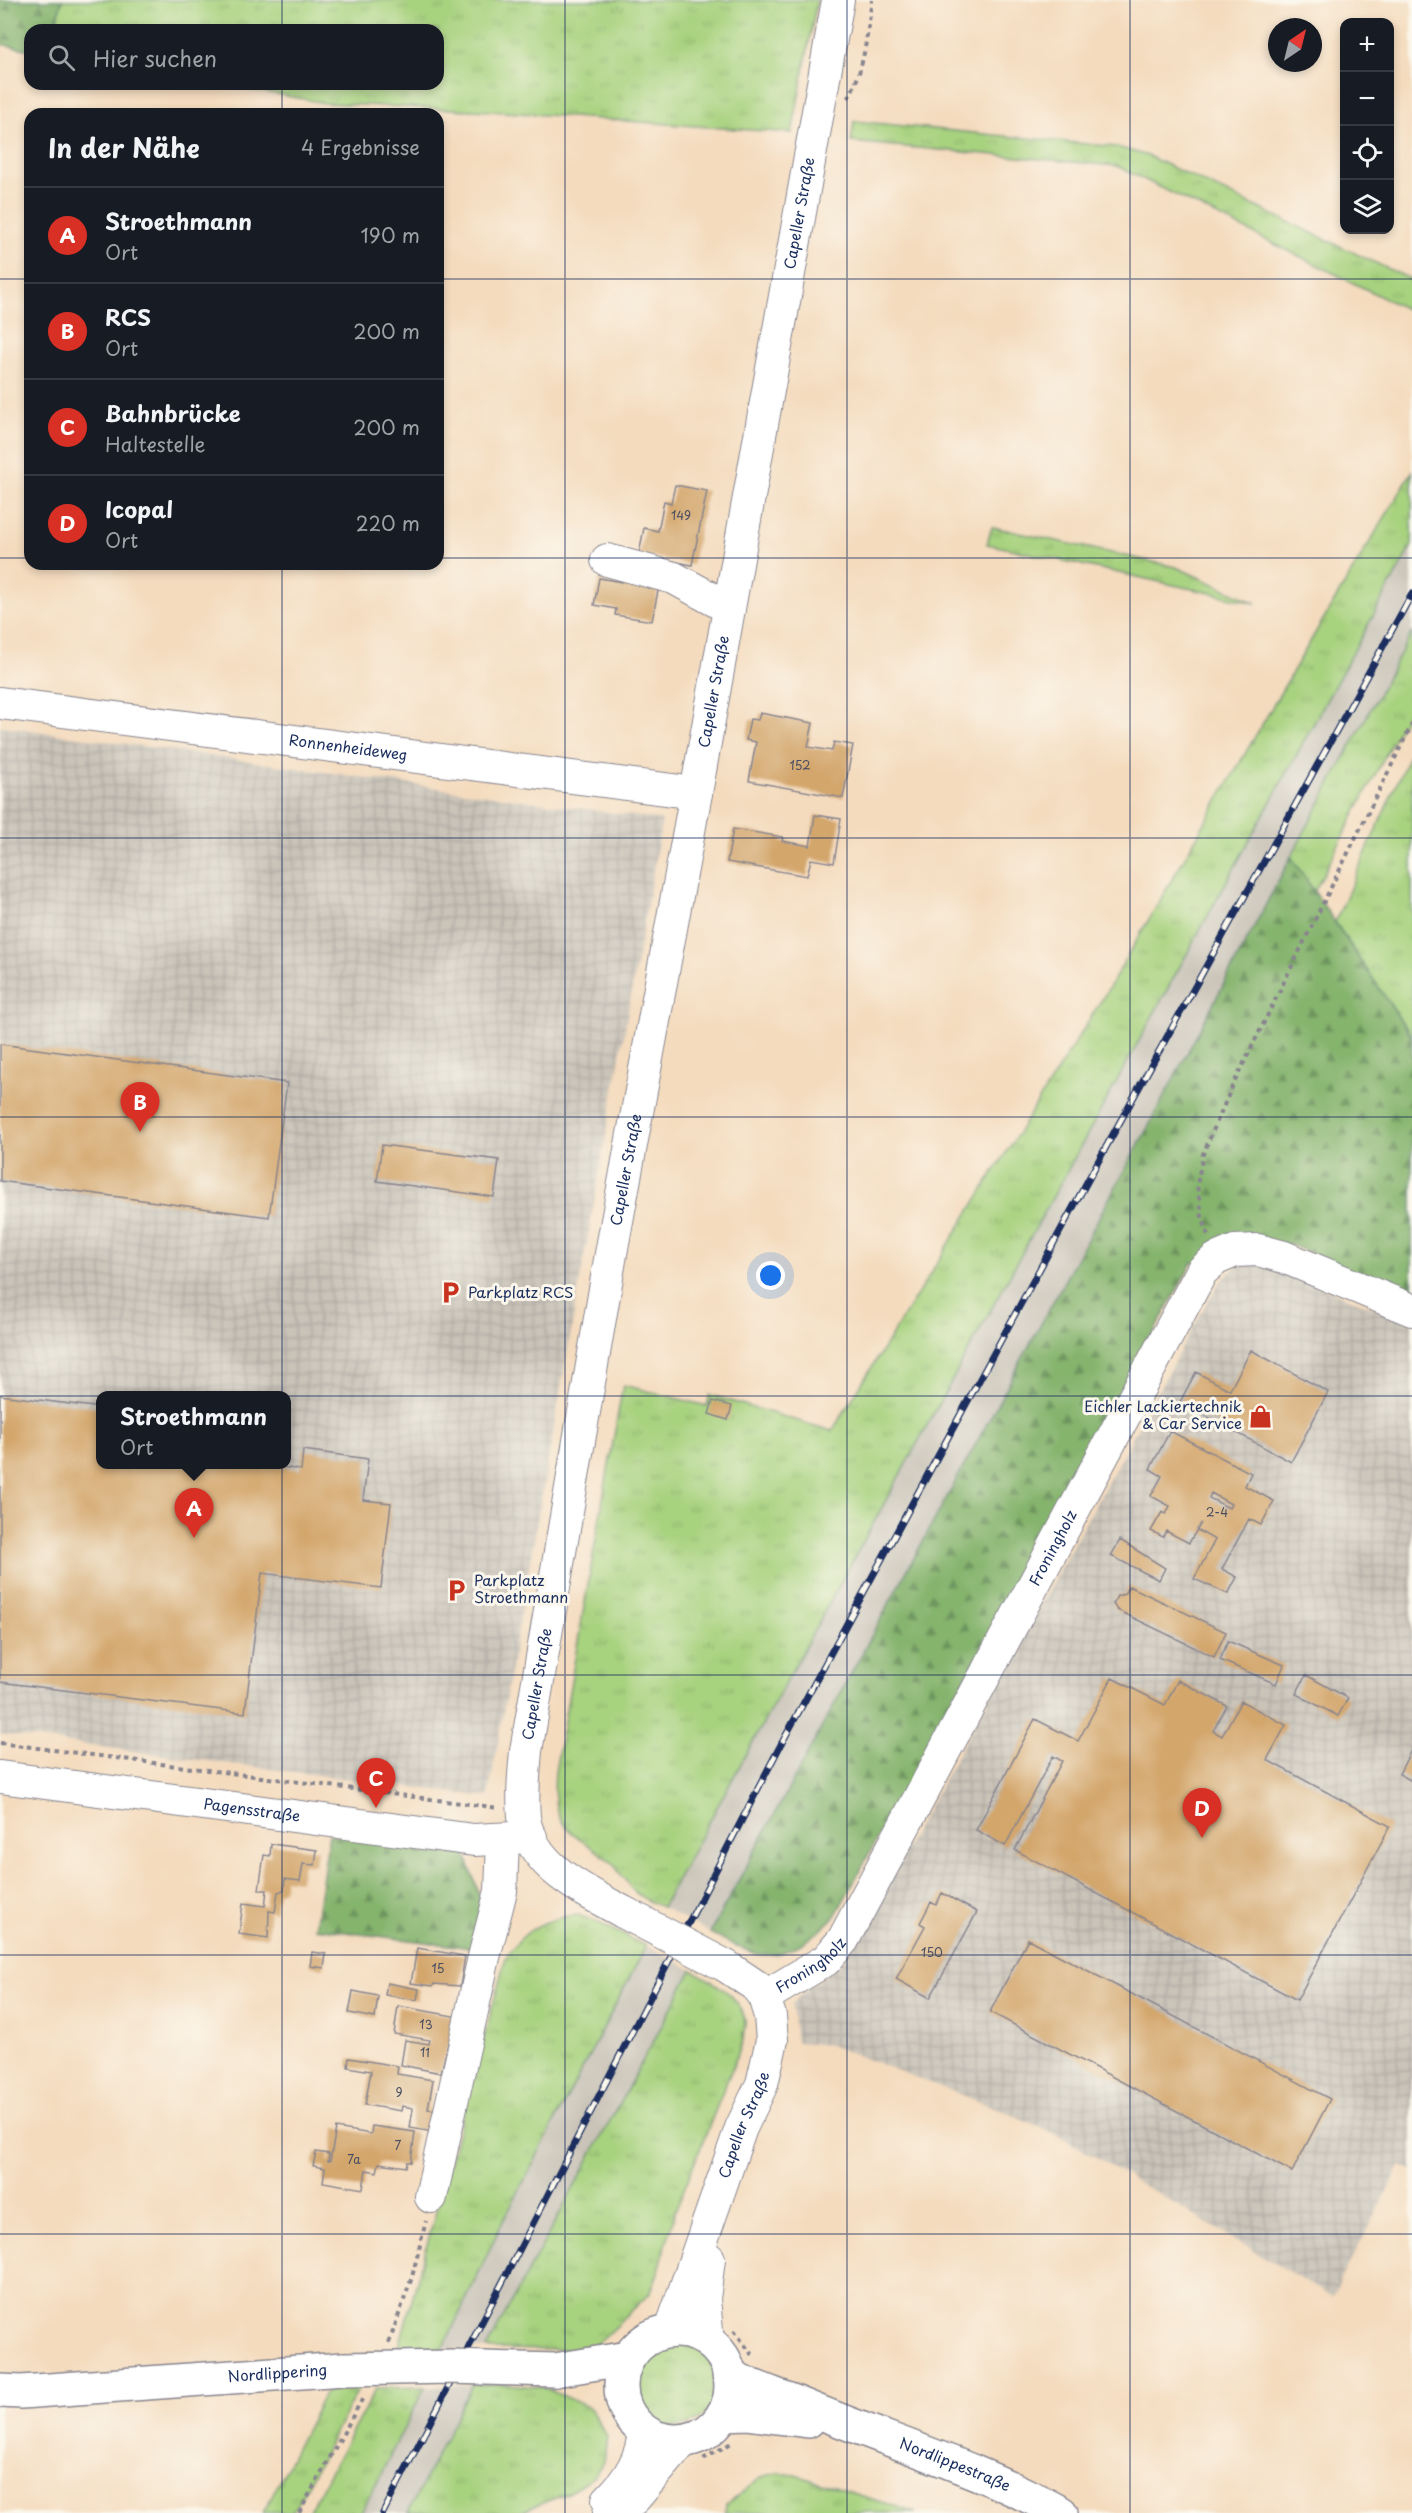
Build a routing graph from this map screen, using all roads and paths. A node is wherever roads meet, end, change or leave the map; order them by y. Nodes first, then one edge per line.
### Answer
1 (838, 0) edge
2 (607, 560) dead end
3 (729, 608) junction
4 (0, 703) edge
5 (1412, 724) edge
6 (696, 792) junction
7 (1216, 1259) junction
8 (1412, 1310) edge
9 (0, 1777) edge
10 (517, 1838) junction
11 (764, 1996) junction
12 (431, 2197) dead end
13 (714, 2210) junction
14 (670, 2332) junction
15 (720, 2333) junction
16 (628, 2358) junction
17 (555, 2370) junction
18 (0, 2391) edge
19 (740, 2398) junction
20 (622, 2400) junction
21 (644, 2431) junction
22 (689, 2452) junction
23 (593, 2513) edge
24 (609, 2513) edge
25 (1060, 2513) edge

1 - 3 street, Capeller Straße
2 - 3 street
3 - 6 street, Capeller Straße
4 - 6 street, Ronnenheideweg
5 - 7 path
6 - 10 street, Capeller Straße
7 - 8 street
7 - 11 street, Froningholz
9 - 10 street, Pagensstraße
10 - 11 street, Capeller Straße, bridge
10 - 12 street
11 - 13 street, Capeller Straße
13 - 14 street, Capeller Straße
13 - 15 street, Capeller Straße
14 - 15 main road
14 - 16 main road
15 - 19 main road
15 - 19 path
16 - 17 main road, Nordlippering
16 - 20 main road
17 - 18 main road, Nordlippering, bridge
17 - 20 main road, Nordlippering
19 - 22 main road
19 - 22 path
19 - 25 main road, Nordlippestraße
20 - 21 main road
21 - 22 main road
21 - 23 street
22 - 24 street

